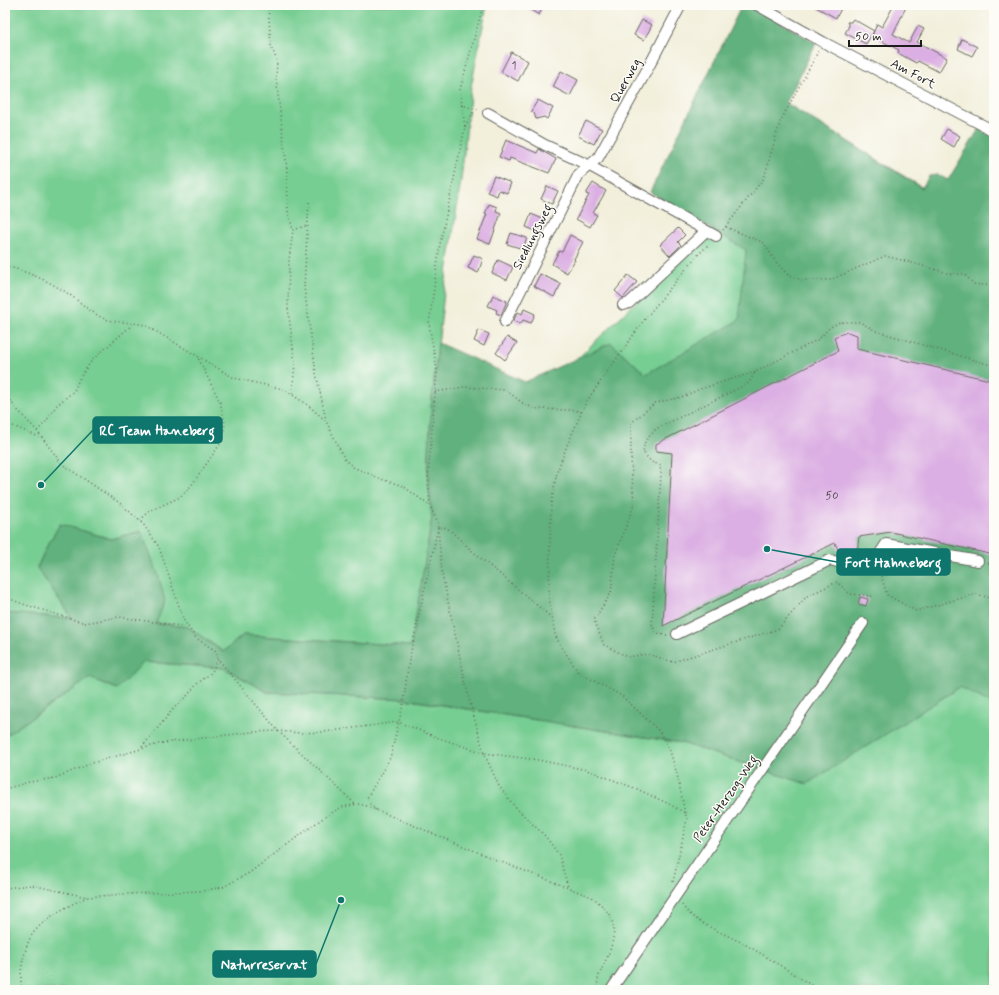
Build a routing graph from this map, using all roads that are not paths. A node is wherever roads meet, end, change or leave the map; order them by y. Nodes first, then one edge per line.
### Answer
1 (680, 5) edge
2 (757, 5) edge
3 (488, 113) dead end
4 (994, 131) edge
5 (588, 166) junction
6 (706, 230) junction
7 (716, 236) road end
8 (623, 305) dead end
9 (505, 322) dead end
10 (978, 561) dead end
11 (863, 623) dead end
12 (677, 634) road end
13 (611, 990) edge

1 - 5 street, Querweg
2 - 4 street, Am Fort
3 - 5 street
5 - 6 street
5 - 9 street, Siedlungsweg
6 - 7 street
6 - 8 street
10 - 12 street
11 - 13 street, Peter-Herzog-Weg

